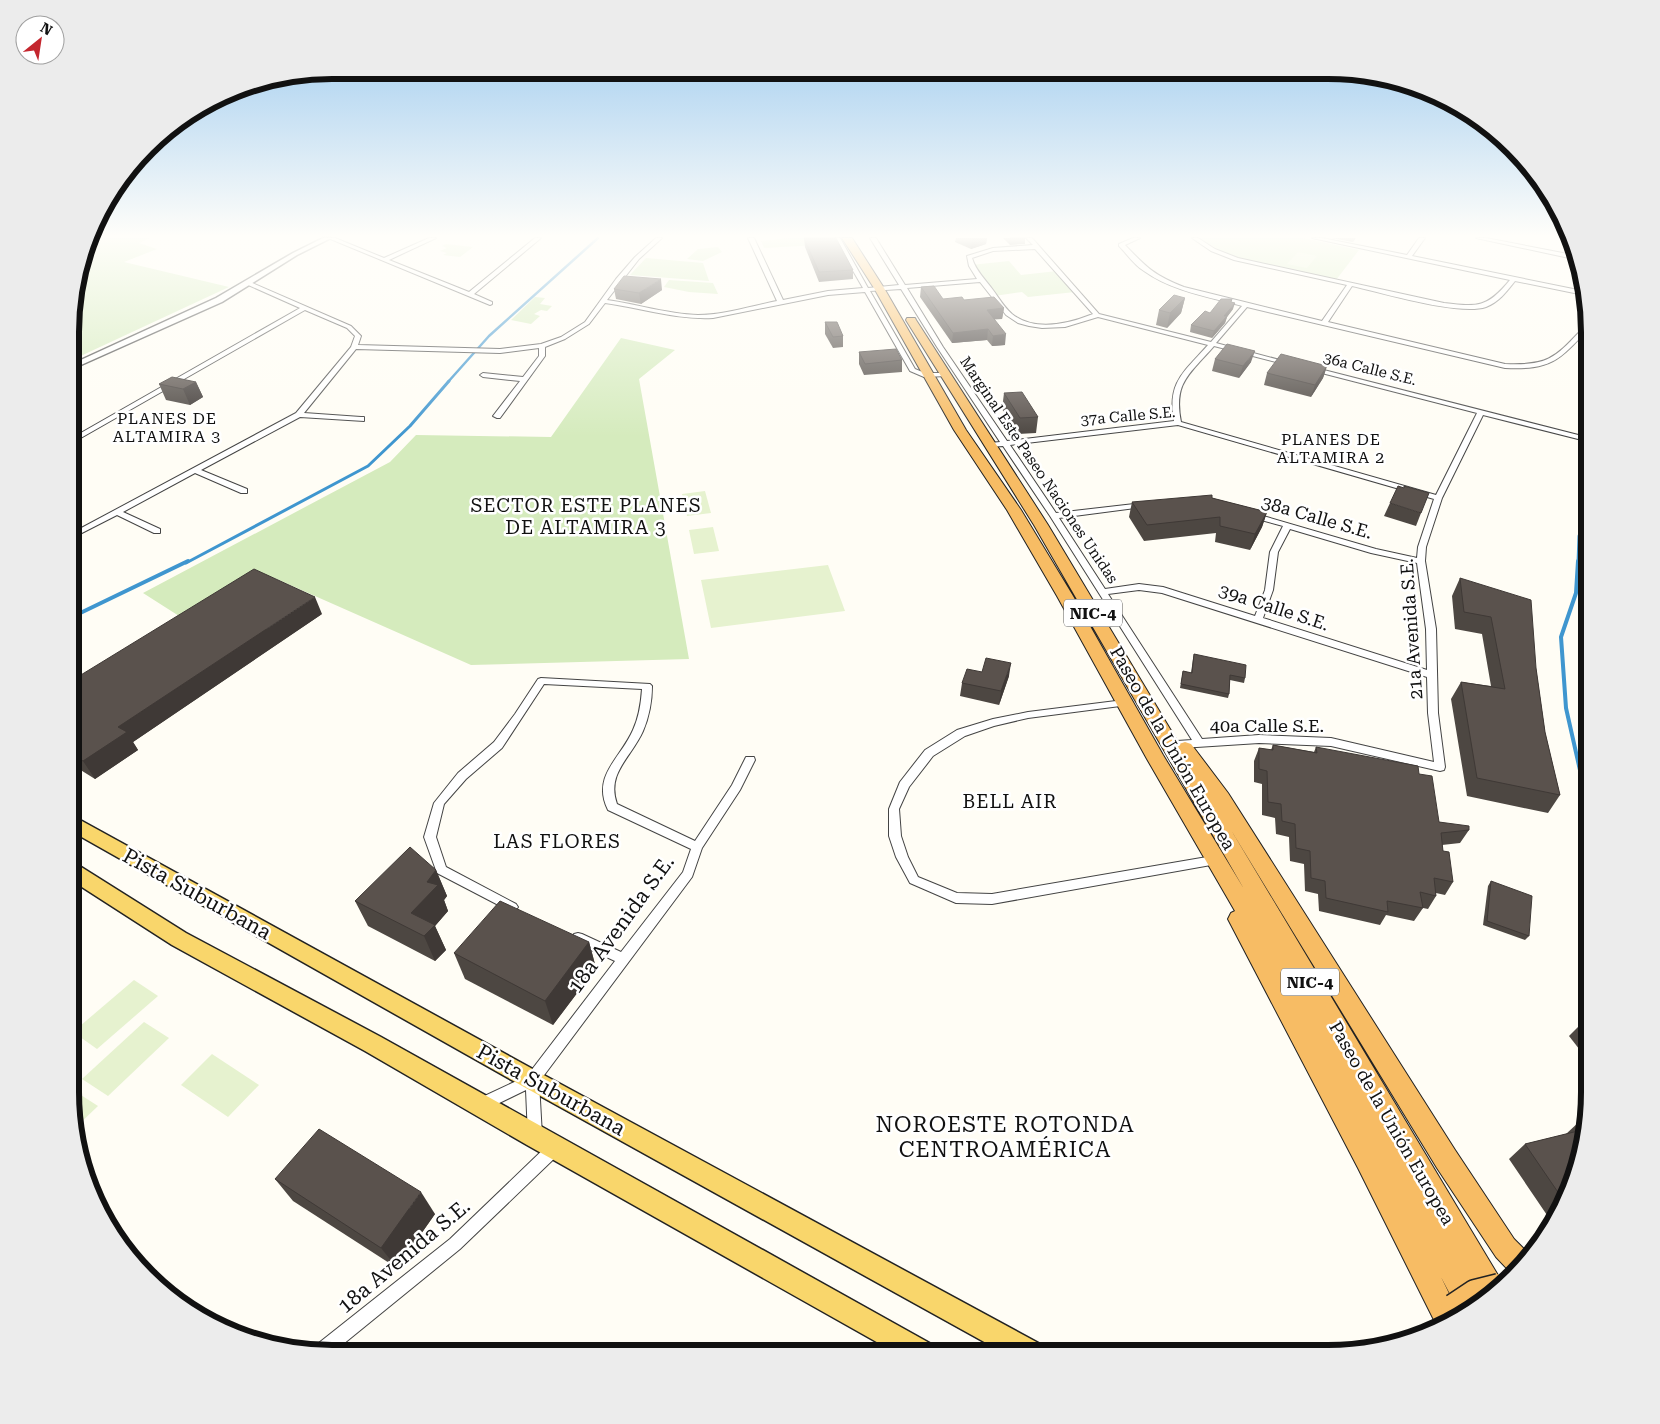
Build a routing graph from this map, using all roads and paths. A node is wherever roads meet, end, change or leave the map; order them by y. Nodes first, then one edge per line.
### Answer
1 (209, 304) edge
2 (297, 304) edge
3 (601, 304) edge
4 (620, 304) edge
5 (773, 304) edge
6 (875, 304) edge
7 (895, 304) edge
8 (913, 304) edge
9 (1001, 304) edge
10 (1088, 304) edge
11 (1337, 304) edge
12 (1441, 304) edge
13 (1491, 304) edge
14 (1246, 305) joint
15 (305, 308) junction
16 (1097, 315) junction
17 (1324, 323) junction
18 (1581, 333) edge
19 (1214, 344) junction
20 (542, 346) junction
21 (354, 347) junction
22 (79, 364) edge
23 (1294, 364) edge
24 (1302, 366) edge
25 (483, 375) dead end
26 (937, 375) junction
27 (525, 379) junction
28 (1481, 412) junction
29 (299, 415) junction
30 (497, 416) dead end
31 (361, 419) dead end
32 (1178, 423) junction
33 (79, 437) edge
34 (1581, 438) edge
35 (1006, 443) junction
36 (990, 445) junction
37 (196, 471) junction
38 (244, 492) dead end
39 (1438, 498) junction
40 (1150, 504) edge
41 (117, 512) junction
42 (1243, 512) edge
43 (1054, 516) junction
44 (1288, 526) junction
45 (158, 531) dead end
46 (79, 532) edge
47 (1421, 561) junction
48 (1103, 592) junction
49 (1258, 619) junction
50 (1432, 675) junction
51 (1135, 702) junction
52 (1190, 743) junction
53 (1156, 759) junction
54 (750, 760) dead end
55 (1440, 767) joint
56 (79, 826) edge
57 (697, 847) junction
58 (1207, 862) junction
59 (79, 875) edge
60 (519, 910) edge
61 (571, 935) edge
62 (623, 959) junction
63 (532, 1080) junction
64 (480, 1106) junction
65 (535, 1137) junction
66 (555, 1148) junction
67 (1516, 1261) edge
68 (1489, 1287) edge
69 (1487, 1289) edge
70 (1456, 1310) edge
71 (1453, 1312) edge
72 (1454, 1312) edge
73 (330, 1345) edge
74 (908, 1345) edge
75 (1017, 1345) edge

1 - 22 street
2 - 15 street
3 - 20 street
4 - 5 street
6 - 26 street
7 - 26 highway, Paseo de la Unión Europea / NIC-4
8 - 35 street, Marginal Este Paseo Naciones Unidas
9 - 16 street
10 - 16 street
11 - 17 street
12 - 13 street
14 - 17 street
14 - 19 street
15 - 21 street
15 - 33 street
16 - 19 street
17 - 18 street
19 - 23 street
19 - 32 street
20 - 21 street
20 - 27 street
21 - 29 street
24 - 28 street, 36a Calle S.E.
25 - 27 street
26 - 36 highway, Paseo de la Unión Europea / NIC-4
26 - 51 highway, Paseo de la Unión Europea / NIC-4
27 - 30 street
28 - 34 street, 36a Calle S.E.
28 - 39 street, 21a Avenida S.E.
29 - 31 street
29 - 37 street
32 - 35 street, 37a Calle S.E.
32 - 39 street, 37a Calle S.E.
35 - 36 street, 37a Calle S.E.
35 - 43 street, Marginal Este Paseo Naciones Unidas
36 - 51 highway, Paseo de la Unión Europea / NIC-4
37 - 38 street
37 - 41 street
39 - 47 street, 21a Avenida S.E.
40 - 43 street
41 - 45 street
41 - 46 street
42 - 44 street, 38a Calle S.E.
43 - 48 street, Marginal Este Paseo Naciones Unidas
44 - 47 street, 38a Calle S.E.
44 - 49 street
47 - 50 street, 21a Avenida S.E.
48 - 49 street, 39a Calle S.E.
48 - 52 street, Marginal Este Paseo Naciones Unidas
49 - 50 street, 39a Calle S.E.
50 - 55 street, 21a Avenida S.E.
51 - 52 highway
51 - 53 highway, Paseo de la Unión Europea / NIC-4
51 - 58 street
51 - 68 highway, Paseo de la Unión Europea / NIC-4
52 - 55 street, 40a Calle S.E.
52 - 67 highway
53 - 58 highway, Paseo de la Unión Europea
53 - 72 highway, Paseo de la Unión Europea / NIC-4
54 - 57 street, 18a Avenida S.E.
56 - 63 main road, Pista Suburbana
57 - 60 street
57 - 62 street, 18a Avenida S.E.
58 - 71 highway, Paseo de la Unión Europea
59 - 64 main road
61 - 62 street
62 - 63 street, 18a Avenida S.E.
63 - 64 street, 18a Avenida S.E.
63 - 65 street
63 - 75 main road, Pista Suburbana
64 - 65 main road
65 - 66 main road
66 - 73 street, 18a Avenida S.E.
66 - 74 main road
69 - 70 highway, bridge

